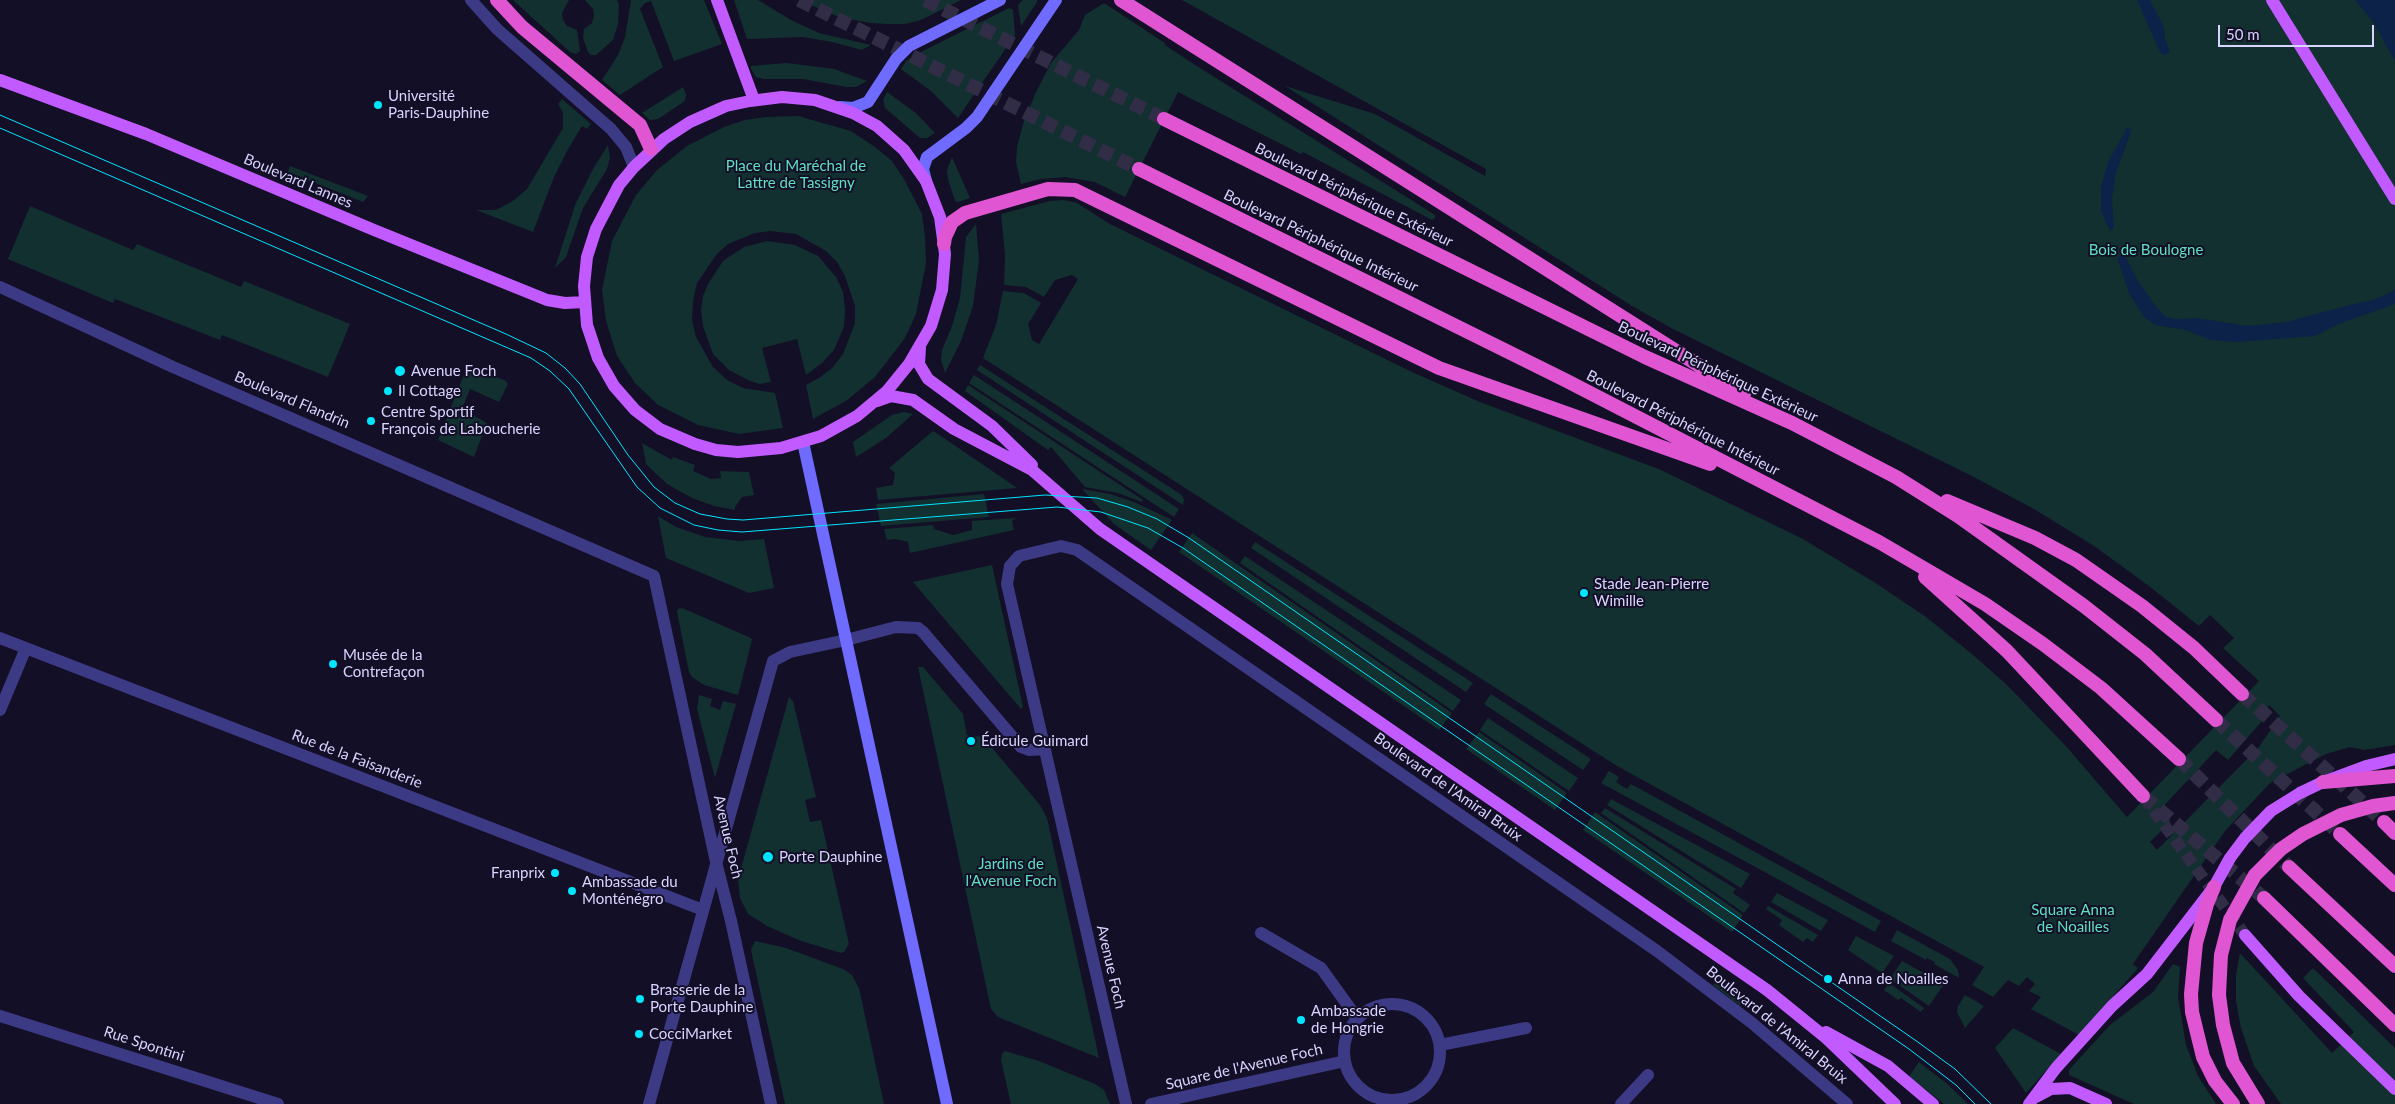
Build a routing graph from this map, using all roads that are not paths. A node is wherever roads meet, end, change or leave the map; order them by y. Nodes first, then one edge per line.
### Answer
1 (471, 0) edge
2 (496, 0) edge
3 (717, 0) edge
4 (1000, 0) edge
5 (1056, 0) edge
6 (1121, 0) edge
7 (2272, 0) edge
8 (0, 80) edge
9 (754, 100) junction
10 (840, 107) junction
11 (1164, 119) tunnel mouth
12 (651, 149) junction
13 (634, 166) junction
14 (1139, 169) tunnel mouth
15 (926, 181) junction
16 (2395, 199) edge
17 (944, 244) junction
18 (0, 287) edge
19 (584, 302) junction
20 (921, 345) junction
21 (877, 401) junction
22 (1792, 423) junction
23 (803, 442) junction
24 (1896, 477) junction
25 (1762, 483) junction
26 (1055, 488) junction
27 (1878, 542) junction
28 (1012, 562) joint
29 (654, 576) joint
30 (0, 638) edge
31 (846, 640) junction
32 (26, 648) junction
33 (2242, 694) tunnel mouth
34 (0, 710) edge
35 (2216, 720) tunnel mouth
36 (1045, 749) junction
37 (2179, 758) tunnel mouth
38 (2395, 759) edge
39 (2395, 776) edge
40 (2323, 782) junction
41 (2143, 796) dead end
42 (2395, 803) edge
43 (2384, 822) tunnel mouth
44 (2395, 833) edge
45 (2340, 834) tunnel mouth
46 (716, 862) junction
47 (2289, 867) tunnel mouth
48 (2395, 885) edge
49 (2214, 887) junction
50 (2264, 898) tunnel mouth
51 (702, 910) junction
52 (1261, 933) dead end
53 (2245, 935) tunnel mouth
54 (2395, 966) edge
55 (0, 1016) edge
56 (1357, 1018) junction
57 (1802, 1018) junction
58 (2395, 1025) edge
59 (1526, 1028) dead end
60 (1440, 1045) junction
61 (1345, 1061) junction
62 (1648, 1075) dead end
63 (2395, 1089) edge
64 (2032, 1101) edge
65 (1385, 1102) edge
66 (278, 1104) edge
67 (649, 1104) edge
68 (771, 1104) edge
69 (947, 1104) edge
70 (1126, 1104) edge
71 (1151, 1104) edge
72 (1621, 1104) edge
73 (1847, 1104) edge
74 (1895, 1104) edge
75 (1933, 1104) edge
76 (2106, 1104) edge
77 (2233, 1104) edge
78 (2258, 1104) edge

1 - 13 street
2 - 12 highway
3 - 9 main road
4 - 10 main road
5 - 15 main road
6 - 22 highway
7 - 16 main road
8 - 19 main road, Boulevard Lannes
9 - 10 main road
9 - 12 main road
10 - 15 main road
11 - 22 highway, Boulevard Périphérique Extérieur
12 - 13 main road
13 - 19 main road
14 - 25 highway, Boulevard Périphérique Intérieur
15 - 17 main road
17 - 20 main road
17 - 25 highway
18 - 29 street, Boulevard Flandrin
19 - 23 main road
20 - 21 main road
20 - 26 main road, Boulevard de l'Amiral Bruix
21 - 23 main road
21 - 26 main road, Boulevard de l'Amiral Bruix
22 - 24 highway, Boulevard Périphérique Extérieur
23 - 31 main road
24 - 33 highway
24 - 35 highway, Boulevard Périphérique Extérieur
25 - 27 highway, Boulevard Périphérique Intérieur
26 - 57 main road, Boulevard de l'Amiral Bruix
27 - 37 highway, Boulevard Périphérique Intérieur
27 - 41 highway
28 - 36 street, Avenue Foch
28 - 73 street, Boulevard de l'Amiral Bruix
29 - 46 street, Avenue Foch
30 - 32 street, Rue de la Faisanderie
31 - 36 street
31 - 46 street
31 - 69 main road
32 - 34 street
32 - 51 street, Rue de la Faisanderie
36 - 70 street, Avenue Foch
38 - 40 main road
39 - 40 highway
40 - 49 main road
42 - 78 highway
43 - 44 highway
45 - 48 highway
46 - 51 street
46 - 68 street, Avenue Foch
47 - 54 highway
49 - 64 main road
49 - 77 highway
50 - 58 highway
51 - 67 street
52 - 56 street
53 - 63 main road
55 - 66 street, Rue Spontini
56 - 60 street
56 - 61 street, Square de l'Avenue Foch
57 - 74 main road, Boulevard de l'Amiral Bruix
57 - 75 main road, Boulevard de l'Amiral Bruix
59 - 60 street
60 - 65 street, Square de l'Avenue Foch
61 - 65 street, Square de l'Avenue Foch
61 - 71 street, Square de l'Avenue Foch
62 - 72 street
64 - 76 main road

